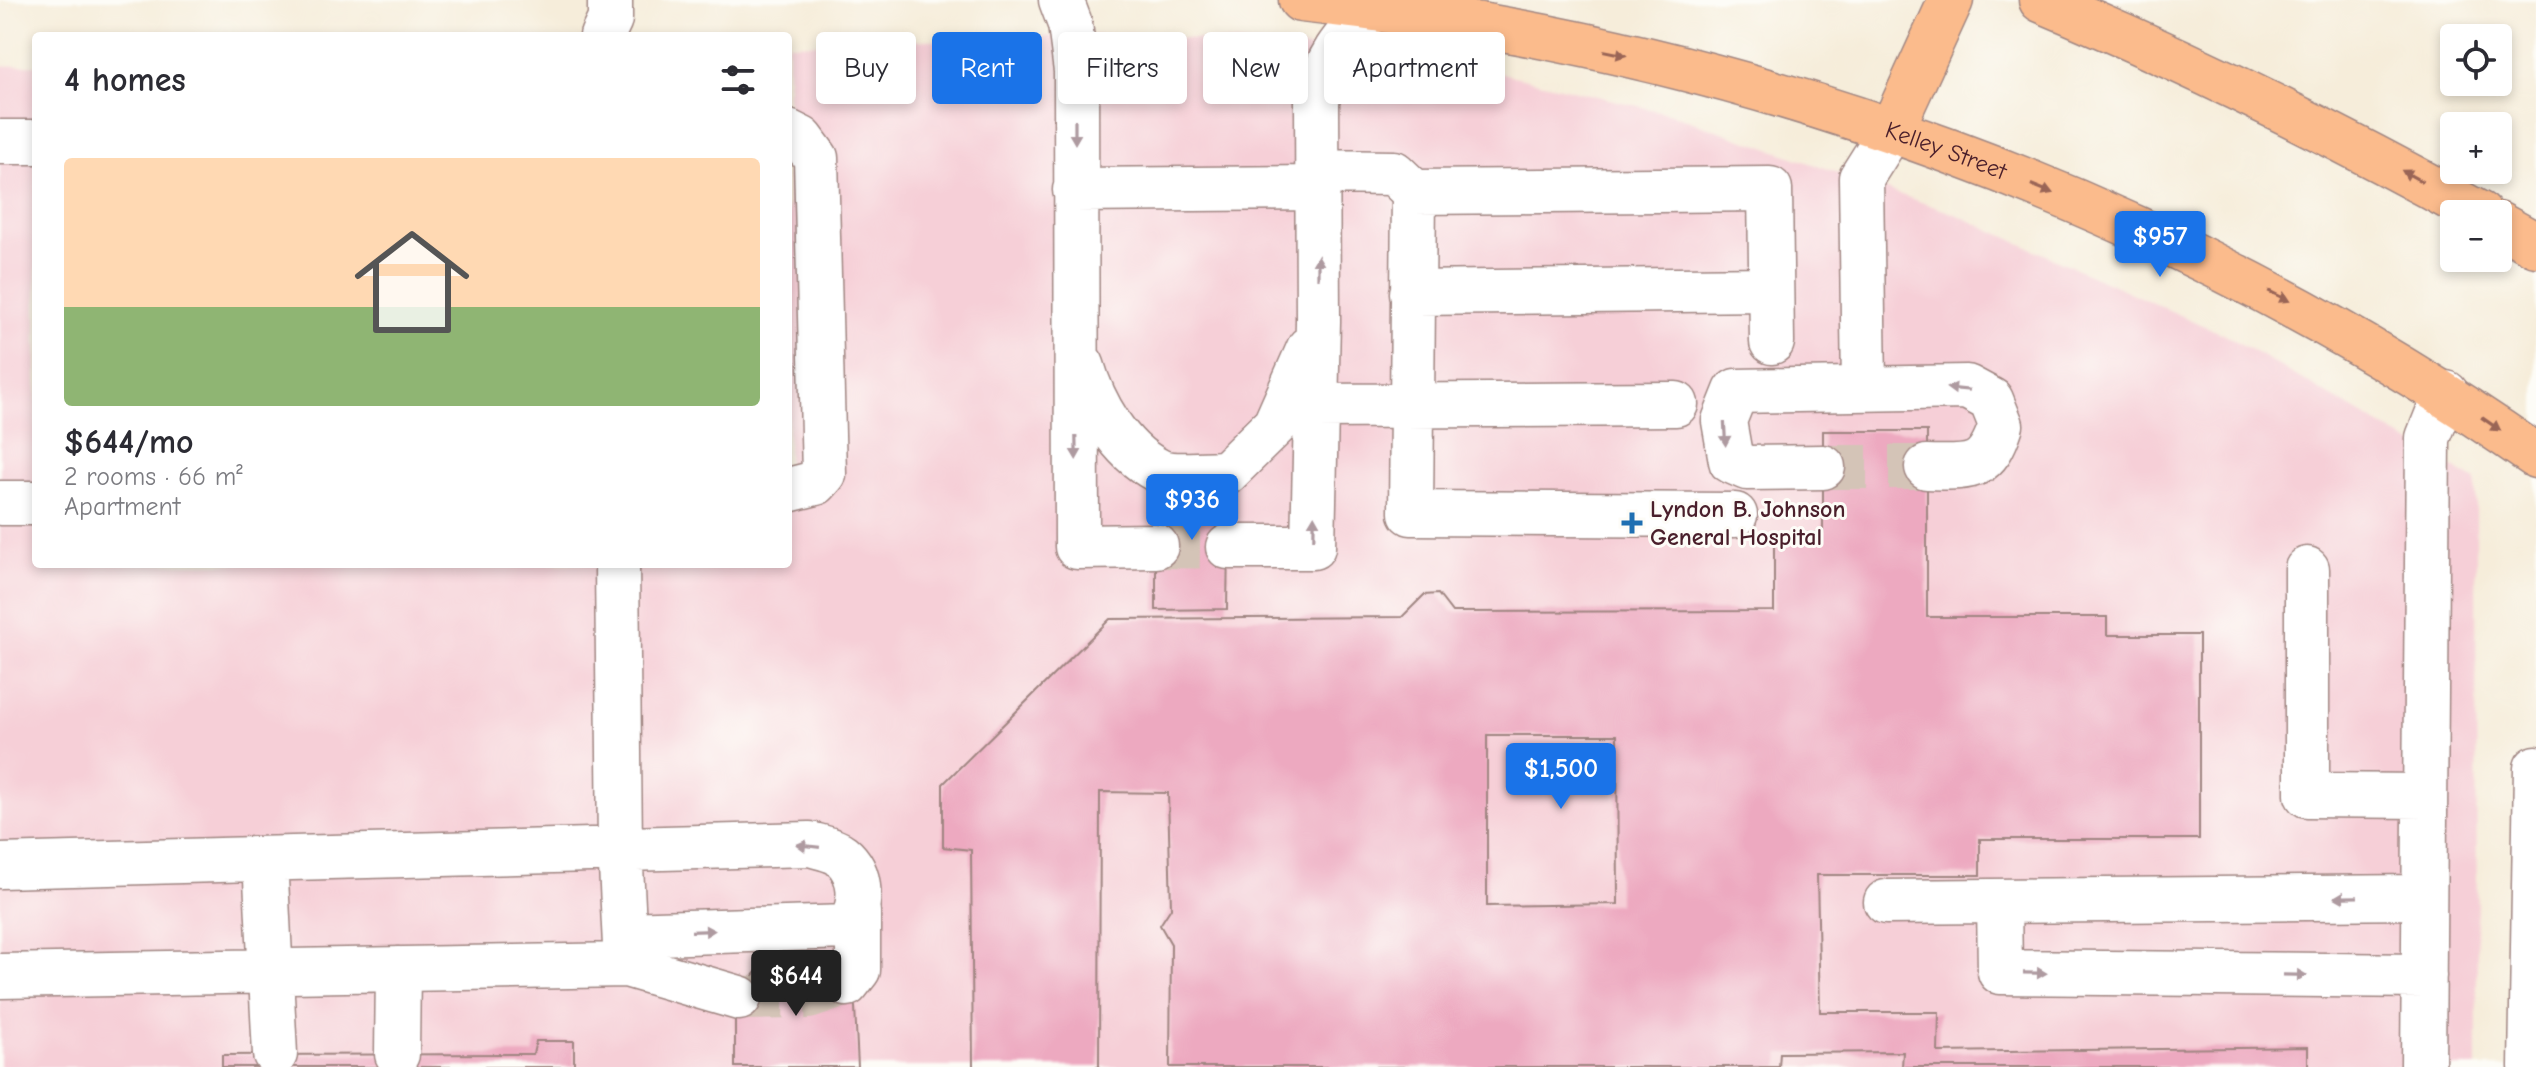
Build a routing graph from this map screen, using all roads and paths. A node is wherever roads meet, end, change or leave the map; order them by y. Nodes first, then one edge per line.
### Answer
1 (1061, 0) edge
2 (1301, 0) edge
3 (1951, 0) edge
4 (2041, 0) edge
5 (1373, 8) junction
6 (1892, 129) junction
7 (792, 134) edge
8 (0, 142) edge
9 (32, 142) edge
10 (1318, 180) junction
11 (1075, 190) junction
12 (1414, 192) junction
13 (2455, 200) edge
14 (2512, 232) edge
15 (2536, 245) edge
16 (1770, 289) junction
17 (1412, 293) junction
18 (1318, 321) junction
19 (1074, 335) junction
20 (1772, 342) dead end
21 (1864, 387) junction
22 (2446, 393) junction
23 (1676, 404) dead end
24 (1316, 406) junction
25 (1412, 407) junction
26 (2536, 456) edge
27 (1823, 467) tunnel mouth
28 (1927, 467) tunnel mouth
29 (792, 489) edge
30 (0, 503) edge
31 (32, 503) edge
32 (1735, 515) dead end
33 (1156, 546) tunnel mouth
34 (1228, 547) tunnel mouth
35 (617, 568) edge
36 (2307, 569) dead end
37 (2536, 768) edge
38 (2424, 796) junction
39 (620, 847) junction
40 (265, 860) junction
41 (0, 866) edge
42 (2424, 897) junction
43 (1999, 901) junction
44 (1886, 902) dead end
45 (858, 912) junction
46 (625, 950) junction
47 (398, 969) junction
48 (272, 970) junction
49 (0, 976) edge
50 (2424, 976) junction
51 (847, 984) dead end
52 (739, 998) tunnel mouth
53 (275, 1054) dead end
54 (397, 1054) dead end
55 (2423, 1067) edge
56 (2531, 1067) edge

1 -> 11 lane
2 - 5 main road, Kelley Street
3 - 6 main road
13 -> 4 main road
5 -> 6 main road, Kelley Street
5 - 10 lane
6 - 21 lane
6 -> 22 main road, Kelley Street
7 - 29 lane
8 - 9 lane
10 - 11 lane
10 - 12 lane
18 -> 10 lane
11 - 19 lane
12 - 16 lane
12 - 17 lane
14 - 15 main road
16 - 17 lane
16 - 20 lane
17 - 25 lane
18 - 19 lane
18 - 24 lane
19 -> 33 lane
21 -> 27 lane
28 -> 21 lane
22 -> 26 main road, Kelley Street
22 - 38 lane
23 - 25 lane
24 - 25 lane
34 -> 24 lane
25 - 32 lane
30 - 31 lane
35 - 39 lane
36 - 38 lane
37 - 56 lane
38 - 42 lane
39 - 40 lane
45 -> 39 lane
39 - 46 lane
40 - 41 lane
40 - 48 lane
42 -> 43 lane
42 - 50 lane
43 - 44 lane
43 -> 50 lane
46 -> 45 lane
45 - 51 lane
46 - 47 lane
46 - 52 lane
47 - 48 lane
47 - 54 lane
48 - 49 lane
48 - 53 lane
50 - 55 lane

